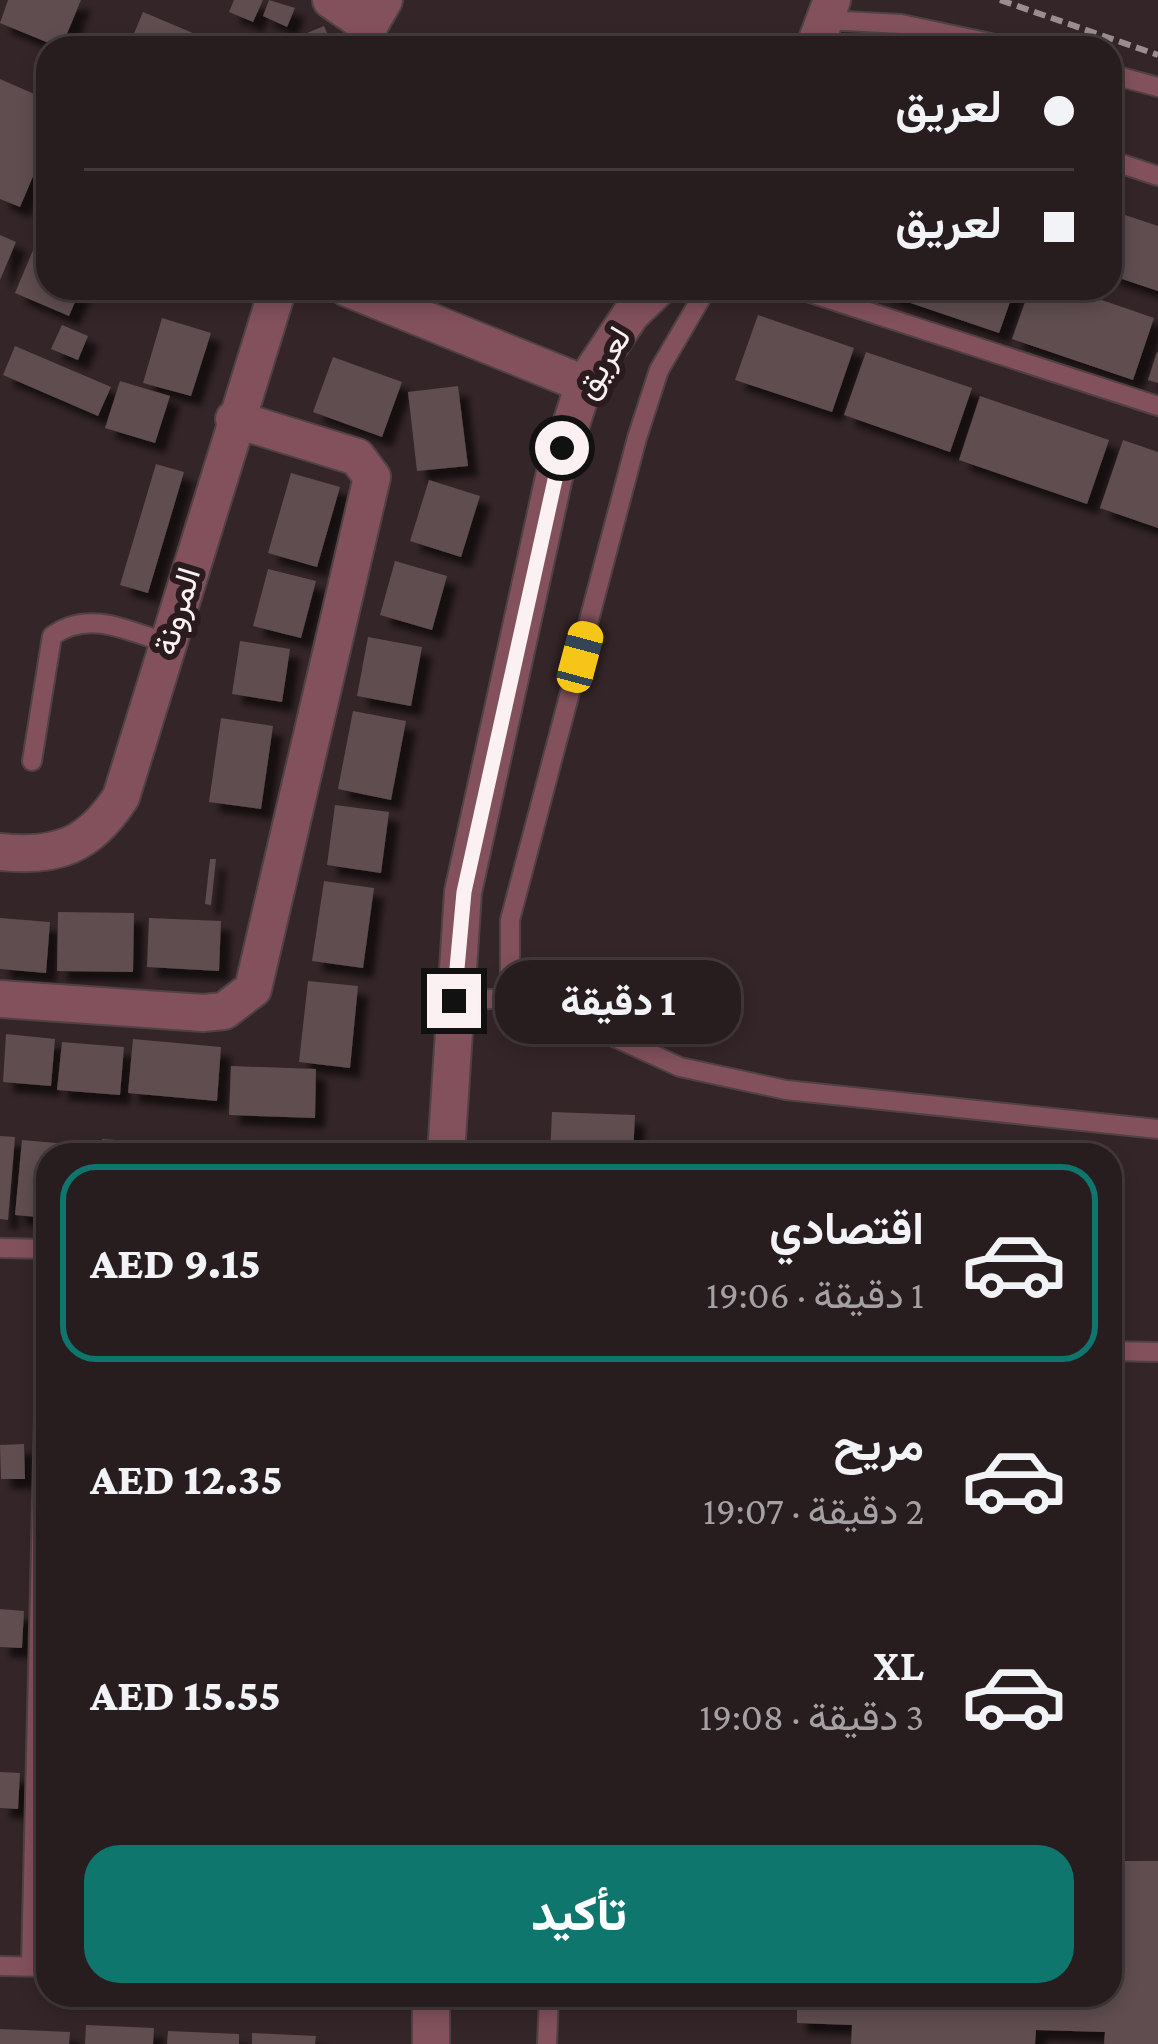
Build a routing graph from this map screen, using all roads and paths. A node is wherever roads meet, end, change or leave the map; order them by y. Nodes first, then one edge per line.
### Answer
1 (332, 0) edge
2 (1000, 0) edge
3 (823, 17) edge
4 (373, 24) edge
5 (958, 36) edge
6 (1102, 36) edge
7 (1122, 43) edge
8 (1158, 56) edge
9 (1122, 77) edge
10 (1158, 87) edge
11 (1122, 164) edge
12 (1158, 176) edge
13 (274, 300) edge
14 (377, 300) edge
15 (646, 300) edge
16 (700, 300) edge
17 (848, 300) edge
18 (584, 384) junction
19 (1158, 406) edge
20 (233, 419) junction
21 (167, 643) junction
22 (32, 761) dead end
23 (0, 852) edge
24 (510, 998) junction
25 (0, 999) edge
26 (454, 1001) junction
27 (1158, 1129) edge
28 (447, 1143) edge
29 (0, 1248) edge
30 (36, 1250) edge
31 (1122, 1351) edge
32 (1158, 1352) edge
33 (0, 1966) edge
34 (36, 1966) edge
35 (431, 2007) edge
36 (549, 2007) edge
37 (430, 2044) edge
38 (547, 2044) edge

1 - 4 street
2 - 6 path
3 - 5 lane
7 - 8 path
9 - 10 lane
11 - 12 lane
13 - 20 street, المرونة
14 - 18 street
15 - 18 street, لعريق
16 - 24 lane, لعريق
17 - 19 lane
18 - 26 street, لعريق
20 - 21 street, المرونة
20 - 25 street
21 - 22 lane
21 - 23 street, المرونة
24 - 26 lane
24 - 27 lane
26 - 28 street, لعريق
29 - 30 lane
31 - 32 lane
33 - 34 lane
35 - 37 street
36 - 38 lane

